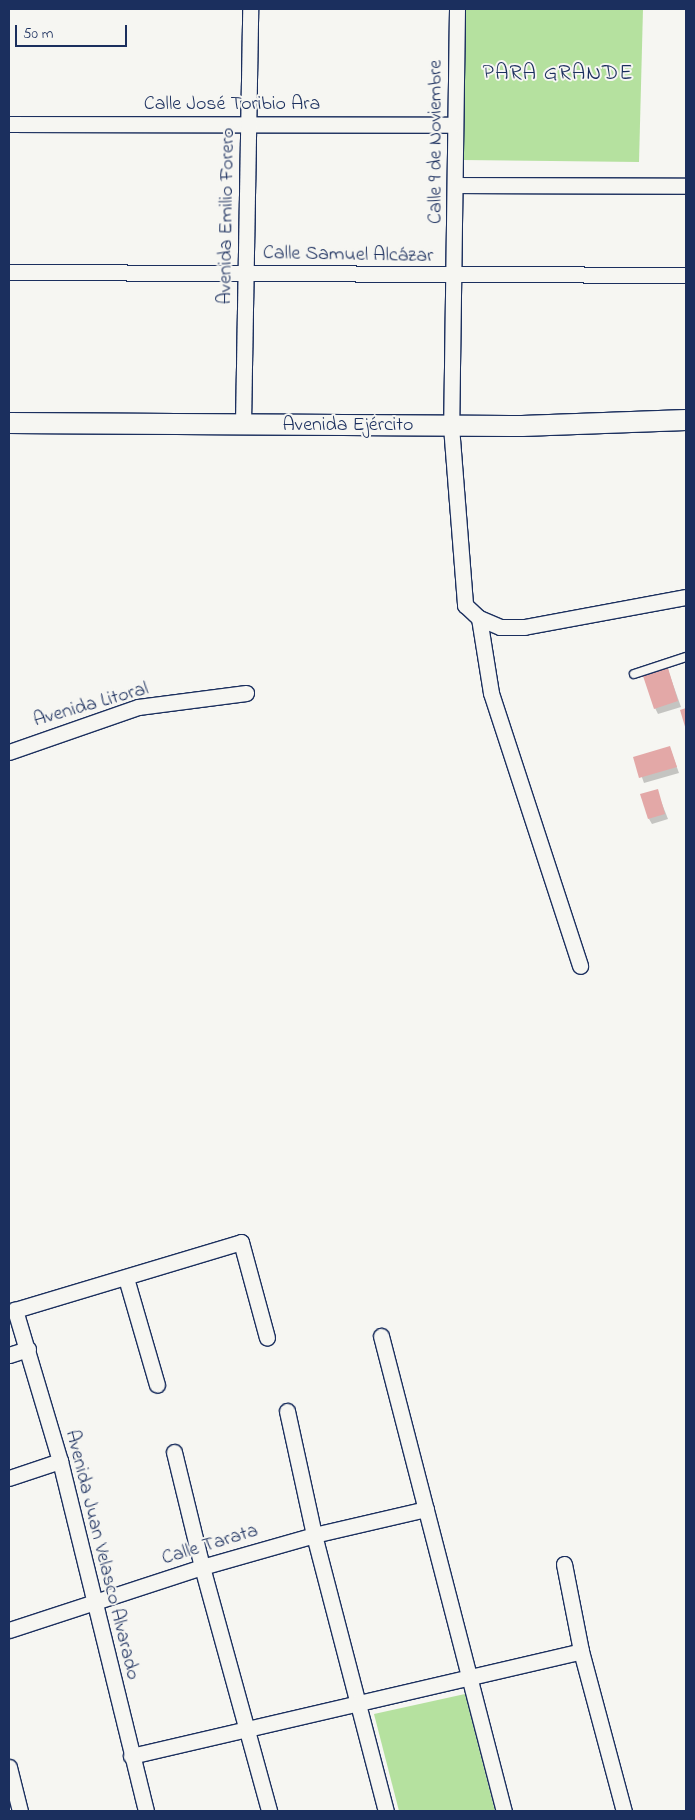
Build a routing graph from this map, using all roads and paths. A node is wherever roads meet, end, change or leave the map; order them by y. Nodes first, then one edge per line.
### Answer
1 (250, 9) edge
2 (457, 9) edge
3 (9, 124) edge
4 (248, 124) junction
5 (455, 125) junction
6 (455, 185) junction
7 (686, 186) edge
8 (9, 272) edge
9 (246, 273) junction
10 (686, 275) edge
11 (455, 276) junction
12 (686, 420) edge
13 (9, 423) edge
14 (243, 424) junction
15 (451, 426) junction
16 (686, 597) edge
17 (479, 618) junction
18 (686, 657) edge
19 (634, 674) dead end
20 (246, 693) dead end
21 (9, 752) edge
22 (580, 966) dead end
23 (126, 1278) junction
24 (381, 1336) dead end
25 (267, 1338) dead end
26 (28, 1349) junction
27 (9, 1355) edge
28 (157, 1385) dead end
29 (287, 1412) dead end
30 (174, 1452) dead end
31 (60, 1461) junction
32 (9, 1478) edge
33 (426, 1509) junction
34 (314, 1536) junction
35 (564, 1564) dead end
36 (202, 1567) junction
37 (94, 1603) junction
38 (9, 1630) edge
39 (581, 1651) junction
40 (471, 1678) junction
41 (359, 1705) junction
42 (246, 1731) junction
43 (131, 1756) junction
44 (9, 1767) edge
45 (20, 1811) edge
46 (146, 1811) edge
47 (268, 1811) edge
48 (386, 1811) edge
49 (504, 1811) edge
50 (624, 1811) edge

1 - 4 street, Avenida Emilio Forero
2 - 5 street, Calle 9 de Noviembre
3 - 4 street, Calle José Toribio Ara
4 - 5 street, Calle José Toribio Ara
4 - 9 street, Avenida Emilio Forero
5 - 6 street, Calle 9 de Noviembre
6 - 7 street
6 - 11 street, Calle 9 de Noviembre
8 - 9 street, Calle Samuel Alcázar
9 - 11 street, Calle Samuel Alcázar
9 - 14 street, Avenida Emilio Forero
10 - 11 street, Calle Samuel Alcázar
11 - 15 street, Calle 9 de Noviembre
12 - 15 main road, Avenida Ejército
13 - 14 main road, Avenida Ejército
14 - 15 main road, Avenida Ejército
15 - 17 street, Calle 9 de Noviembre
16 - 17 street
17 - 22 street
18 - 19 lane
20 - 21 street, Avenida Litoral
23 - 25 street
23 - 26 street, Avenida Juan Velasco Alvarado
23 - 28 street
24 - 33 street
26 - 27 street
26 - 31 street, Avenida Juan Velasco Alvarado
29 - 34 street
30 - 36 street
31 - 32 street
31 - 37 street, Avenida Juan Velasco Alvarado
33 - 34 street, Calle Tarata
33 - 40 street
34 - 36 street, Calle Tarata
34 - 41 street
35 - 39 street
36 - 37 street, Calle Tarata
36 - 42 street
37 - 38 street, Calle Tarata
37 - 43 street, Avenida Juan Velasco Alvarado
39 - 40 street
39 - 50 street
40 - 41 street
40 - 49 street
41 - 42 street
41 - 48 street
42 - 43 street
42 - 47 street
43 - 46 street, Avenida Juan Velasco Alvarado
44 - 45 street

